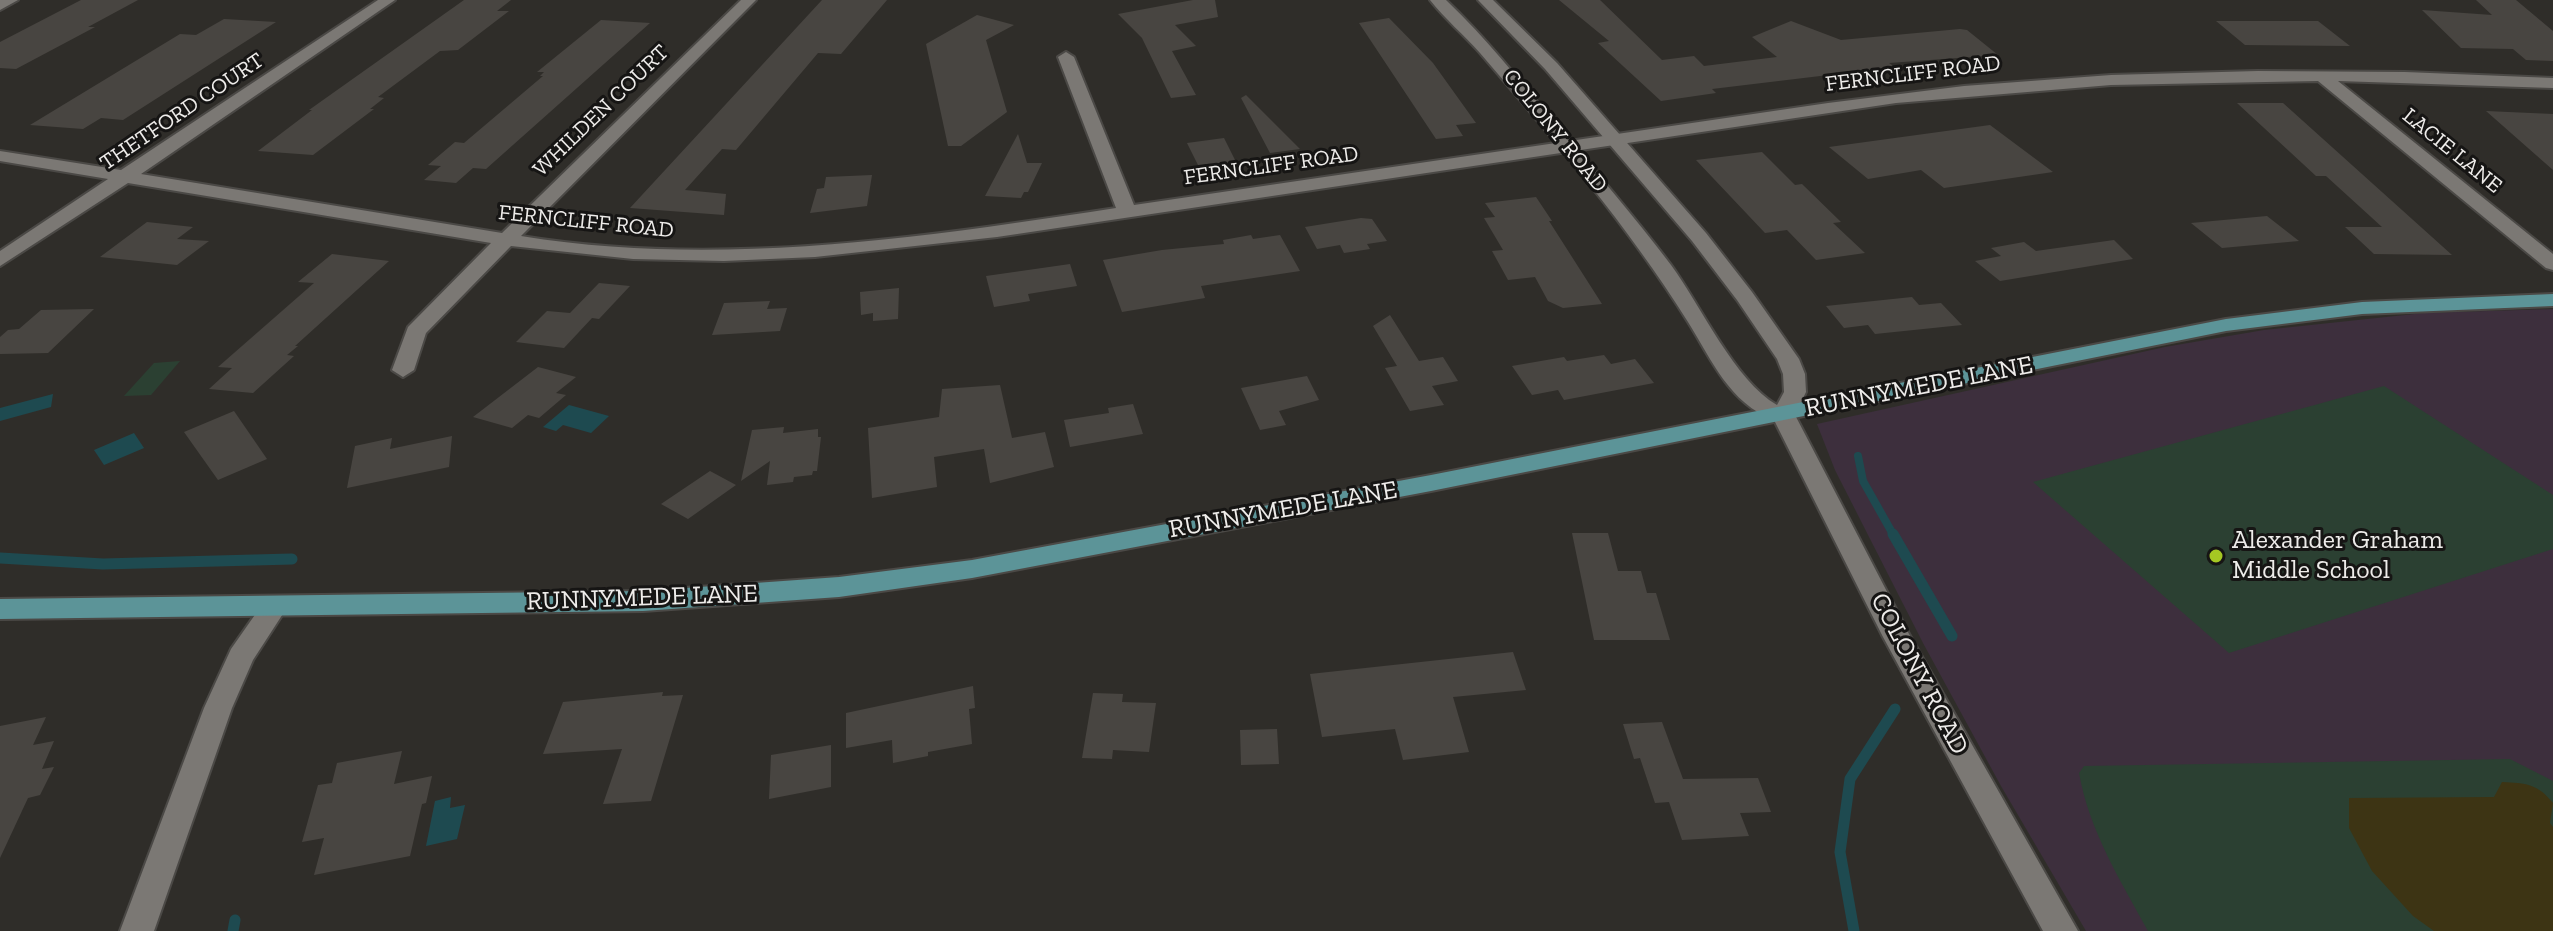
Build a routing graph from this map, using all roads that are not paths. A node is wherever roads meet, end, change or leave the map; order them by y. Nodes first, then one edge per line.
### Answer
1 (11, 0) edge
2 (388, 0) edge
3 (749, 0) edge
4 (1437, 0) edge
5 (1485, 0) edge
6 (0, 6) edge
7 (1066, 57) dead end
8 (2321, 75) junction
9 (2553, 83) edge
10 (1614, 139) junction
11 (1567, 146) junction
12 (0, 156) edge
13 (125, 176) junction
14 (1127, 212) junction
15 (505, 239) junction
16 (0, 260) edge
17 (2553, 264) edge
18 (2553, 300) edge
19 (403, 370) dead end
20 (1783, 415) junction
21 (275, 606) junction
22 (0, 609) edge
23 (137, 931) edge
24 (2061, 931) edge

1 - 6 street
2 - 13 street, THETFORD COURT
3 - 15 street, WHILDEN COURT
4 - 11 street, COLONY ROAD
5 - 10 street, COLONY ROAD
7 - 14 street
8 - 9 street, FERNCLIFF ROAD
8 - 10 street, FERNCLIFF ROAD
8 - 17 street, LACIE LANE
10 - 11 street, FERNCLIFF ROAD
10 - 20 street, COLONY ROAD
11 - 14 street, FERNCLIFF ROAD
11 - 20 street, COLONY ROAD
12 - 13 street, FERNCLIFF ROAD
13 - 15 street, FERNCLIFF ROAD
13 - 16 street, THETFORD COURT
14 - 15 street, FERNCLIFF ROAD
15 - 19 street, WHILDEN COURT
18 - 20 main road, RUNNYMEDE LANE
20 - 21 main road, RUNNYMEDE LANE
20 - 24 street, COLONY ROAD
21 - 22 main road, RUNNYMEDE LANE
21 - 23 street

